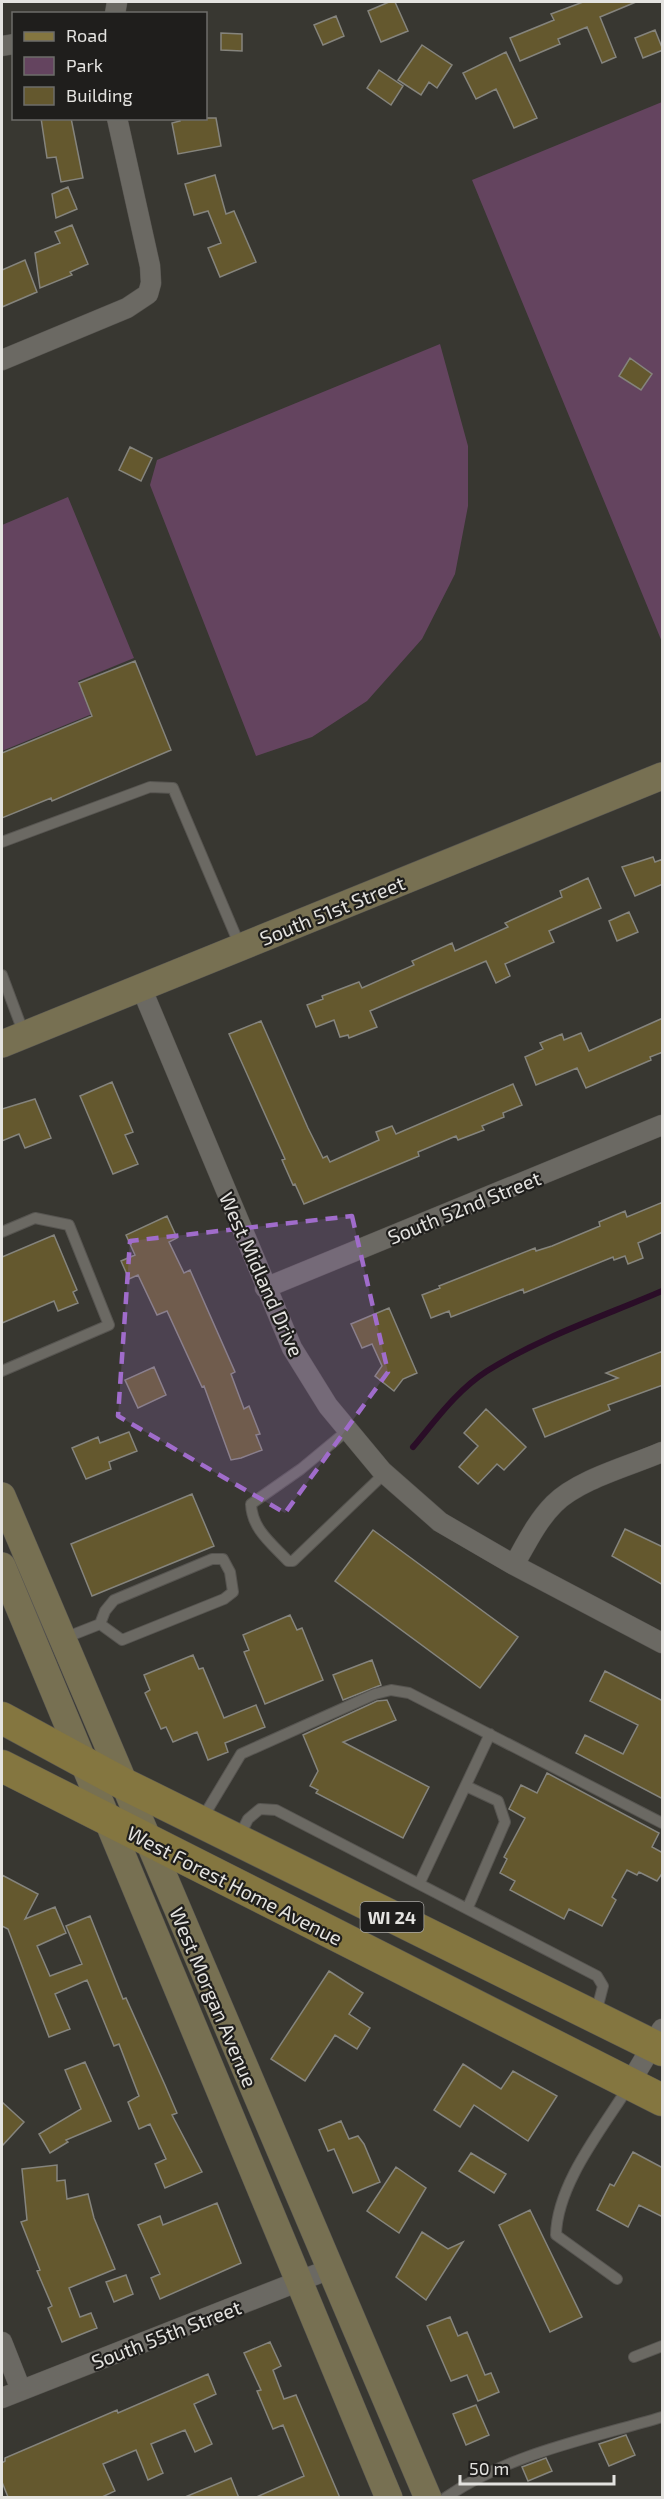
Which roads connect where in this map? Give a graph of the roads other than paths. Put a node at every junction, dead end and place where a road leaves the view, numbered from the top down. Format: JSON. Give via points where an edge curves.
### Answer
{"nodes":[{"id":1,"x":117,"y":120,"type":"edge"},
{"id":2,"x":2,"y":360,"type":"edge"},
{"id":3,"x":663,"y":776,"type":"edge"},
{"id":4,"x":2,"y":842,"type":"edge"},
{"id":5,"x":240,"y":946,"type":"junction"},
{"id":6,"x":2,"y":975,"type":"edge"},
{"id":7,"x":141,"y":987,"type":"junction"},
{"id":8,"x":13,"y":1040,"type":"edge"},
{"id":9,"x":663,"y":1125,"type":"edge"},
{"id":10,"x":2,"y":1232,"type":"edge"},
{"id":11,"x":265,"y":1288,"type":"junction"},
{"id":12,"x":2,"y":1371,"type":"edge"},
{"id":13,"x":348,"y":1430,"type":"junction"},
{"id":14,"x":663,"y":1452,"type":"edge"},
{"id":15,"x":384,"y":1474,"type":"junction"},
{"id":16,"x":2,"y":1496,"type":"edge"},
{"id":17,"x":514,"y":1565,"type":"junction"},
{"id":18,"x":2,"y":1566,"type":"edge"},
{"id":19,"x":100,"y":1624,"type":"junction"},
{"id":20,"x":62,"y":1639,"type":"junction"},
{"id":21,"x":663,"y":1643,"type":"edge"},
{"id":22,"x":2,"y":1718,"type":"edge"},
{"id":23,"x":490,"y":1734,"type":"junction"},
{"id":24,"x":83,"y":1762,"type":"junction"},
{"id":25,"x":2,"y":1766,"type":"edge"},
{"id":26,"x":122,"y":1783,"type":"junction"},
{"id":27,"x":466,"y":1786,"type":"junction"},
{"id":28,"x":109,"y":1821,"type":"junction"},
{"id":29,"x":201,"y":1822,"type":"junction"},
{"id":30,"x":663,"y":1823,"type":"edge"},
{"id":31,"x":237,"y":1840,"type":"junction"},
{"id":32,"x":148,"y":1842,"type":"junction"},
{"id":33,"x":420,"y":1882,"type":"junction"},
{"id":34,"x":468,"y":1907,"type":"junction"},
{"id":35,"x":595,"y":2016,"type":"junction"},
{"id":36,"x":660,"y":2041,"type":"edge"},
{"id":37,"x":630,"y":2083,"type":"junction"},
{"id":38,"x":663,"y":2100,"type":"edge"},
{"id":39,"x":330,"y":2270,"type":"junction"},
{"id":40,"x":617,"y":2279,"type":"dead end"},
{"id":41,"x":299,"y":2282,"type":"junction"},
{"id":42,"x":2,"y":2342,"type":"edge"},
{"id":43,"x":663,"y":2346,"type":"edge"},
{"id":44,"x":634,"y":2357,"type":"dead end"},
{"id":45,"x":21,"y":2390,"type":"junction"},
{"id":46,"x":2,"y":2398,"type":"edge"},
{"id":47,"x":663,"y":2417,"type":"edge"},
{"id":48,"x":389,"y":2498,"type":"edge"},
{"id":49,"x":428,"y":2498,"type":"edge"},
{"id":50,"x":445,"y":2498,"type":"edge"}],
"edges":[{"from":1,"to":2,"type":"street","via":[[150,266],[148,294],[127,308]]},
{"from":3,"to":5,"type":"street","name":"South 51st Street"},
{"from":4,"to":5,"type":"lane","via":[[150,787],[173,788]]},
{"from":5,"to":7,"type":"street","name":"South 51st Street"},
{"from":6,"to":8,"type":"lane"},
{"from":7,"to":8,"type":"street","name":"South 51st Street"},
{"from":7,"to":11,"type":"street","name":"West Midland Drive"},
{"from":9,"to":11,"type":"street","name":"South 52nd Street"},
{"from":10,"to":12,"type":"lane","via":[[35,1218],[69,1226],[109,1324]]},
{"from":11,"to":13,"type":"street","name":"West Midland Drive","via":[[292,1348]]},
{"from":13,"to":15,"type":"street","name":"West Midland Drive"},
{"from":13,"to":15,"type":"lane","via":[[251,1504],[256,1527],[292,1561]]},
{"from":14,"to":17,"type":"street","via":[[580,1486],[555,1503]]},
{"from":15,"to":17,"type":"street","name":"West Midland Drive","via":[[440,1522]]},
{"from":16,"to":20,"type":"street","name":"West Morgan Avenue"},
{"from":17,"to":21,"type":"street","name":"West Midland Drive"},
{"from":18,"to":24,"type":"street","name":"West Morgan Avenue"},
{"from":19,"to":19,"type":"lane","via":[[122,1640],[210,1606],[233,1592],[230,1572],[223,1558],[212,1559],[159,1580],[114,1600]]},
{"from":19,"to":20,"type":"lane"},
{"from":20,"to":26,"type":"street","name":"West Morgan Avenue"},
{"from":22,"to":24,"type":"main road","name":"West Forest Home Avenue","number":"WI 24"},
{"from":23,"to":27,"type":"lane"},
{"from":23,"to":29,"type":"lane","via":[[409,1693],[391,1690],[375,1694],[241,1754]]},
{"from":23,"to":30,"type":"lane"},
{"from":24,"to":26,"type":"main road","name":"West Forest Home Avenue","number":"WI 24"},
{"from":24,"to":28,"type":"street","name":"West Morgan Avenue"},
{"from":25,"to":28,"type":"main road","name":"West Forest Home Avenue","number":"WI 24"},
{"from":26,"to":29,"type":"main road","name":"West Forest Home Avenue","number":"WI 24"},
{"from":26,"to":32,"type":"street","name":"West Morgan Avenue"},
{"from":27,"to":33,"type":"lane"},
{"from":27,"to":34,"type":"lane","via":[[498,1801],[505,1822]]},
{"from":28,"to":32,"type":"main road","name":"West Forest Home Avenue","number":"WI 24"},
{"from":28,"to":41,"type":"street","name":"West Morgan Avenue"},
{"from":29,"to":31,"type":"main road","name":"West Forest Home Avenue","number":"WI 24"},
{"from":31,"to":33,"type":"lane","via":[[248,1819],[260,1809],[276,1810]]},
{"from":31,"to":35,"type":"main road","name":"West Forest Home Avenue","number":"WI 24"},
{"from":32,"to":37,"type":"main road","name":"West Forest Home Avenue","number":"WI 24"},
{"from":32,"to":39,"type":"street","name":"West Morgan Avenue"},
{"from":33,"to":34,"type":"lane"},
{"from":34,"to":35,"type":"lane","via":[[597,1976],[603,1986]]},
{"from":35,"to":36,"type":"main road","name":"West Forest Home Avenue","number":"WI 24"},
{"from":36,"to":37,"type":"street"},
{"from":37,"to":38,"type":"main road","name":"West Forest Home Avenue","number":"WI 24"},
{"from":37,"to":40,"type":"lane","via":[[564,2192],[556,2218],[556,2235]]},
{"from":39,"to":41,"type":"street","name":"South 55th Street"},
{"from":39,"to":49,"type":"street","name":"West Morgan Avenue"},
{"from":41,"to":45,"type":"street","name":"South 55th Street"},
{"from":41,"to":48,"type":"street","name":"West Morgan Avenue"},
{"from":42,"to":45,"type":"street"},
{"from":43,"to":44,"type":"lane"},
{"from":45,"to":46,"type":"street","name":"South 55th Street"},
{"from":47,"to":50,"type":"lane","via":[[524,2458],[469,2482]]}]}
